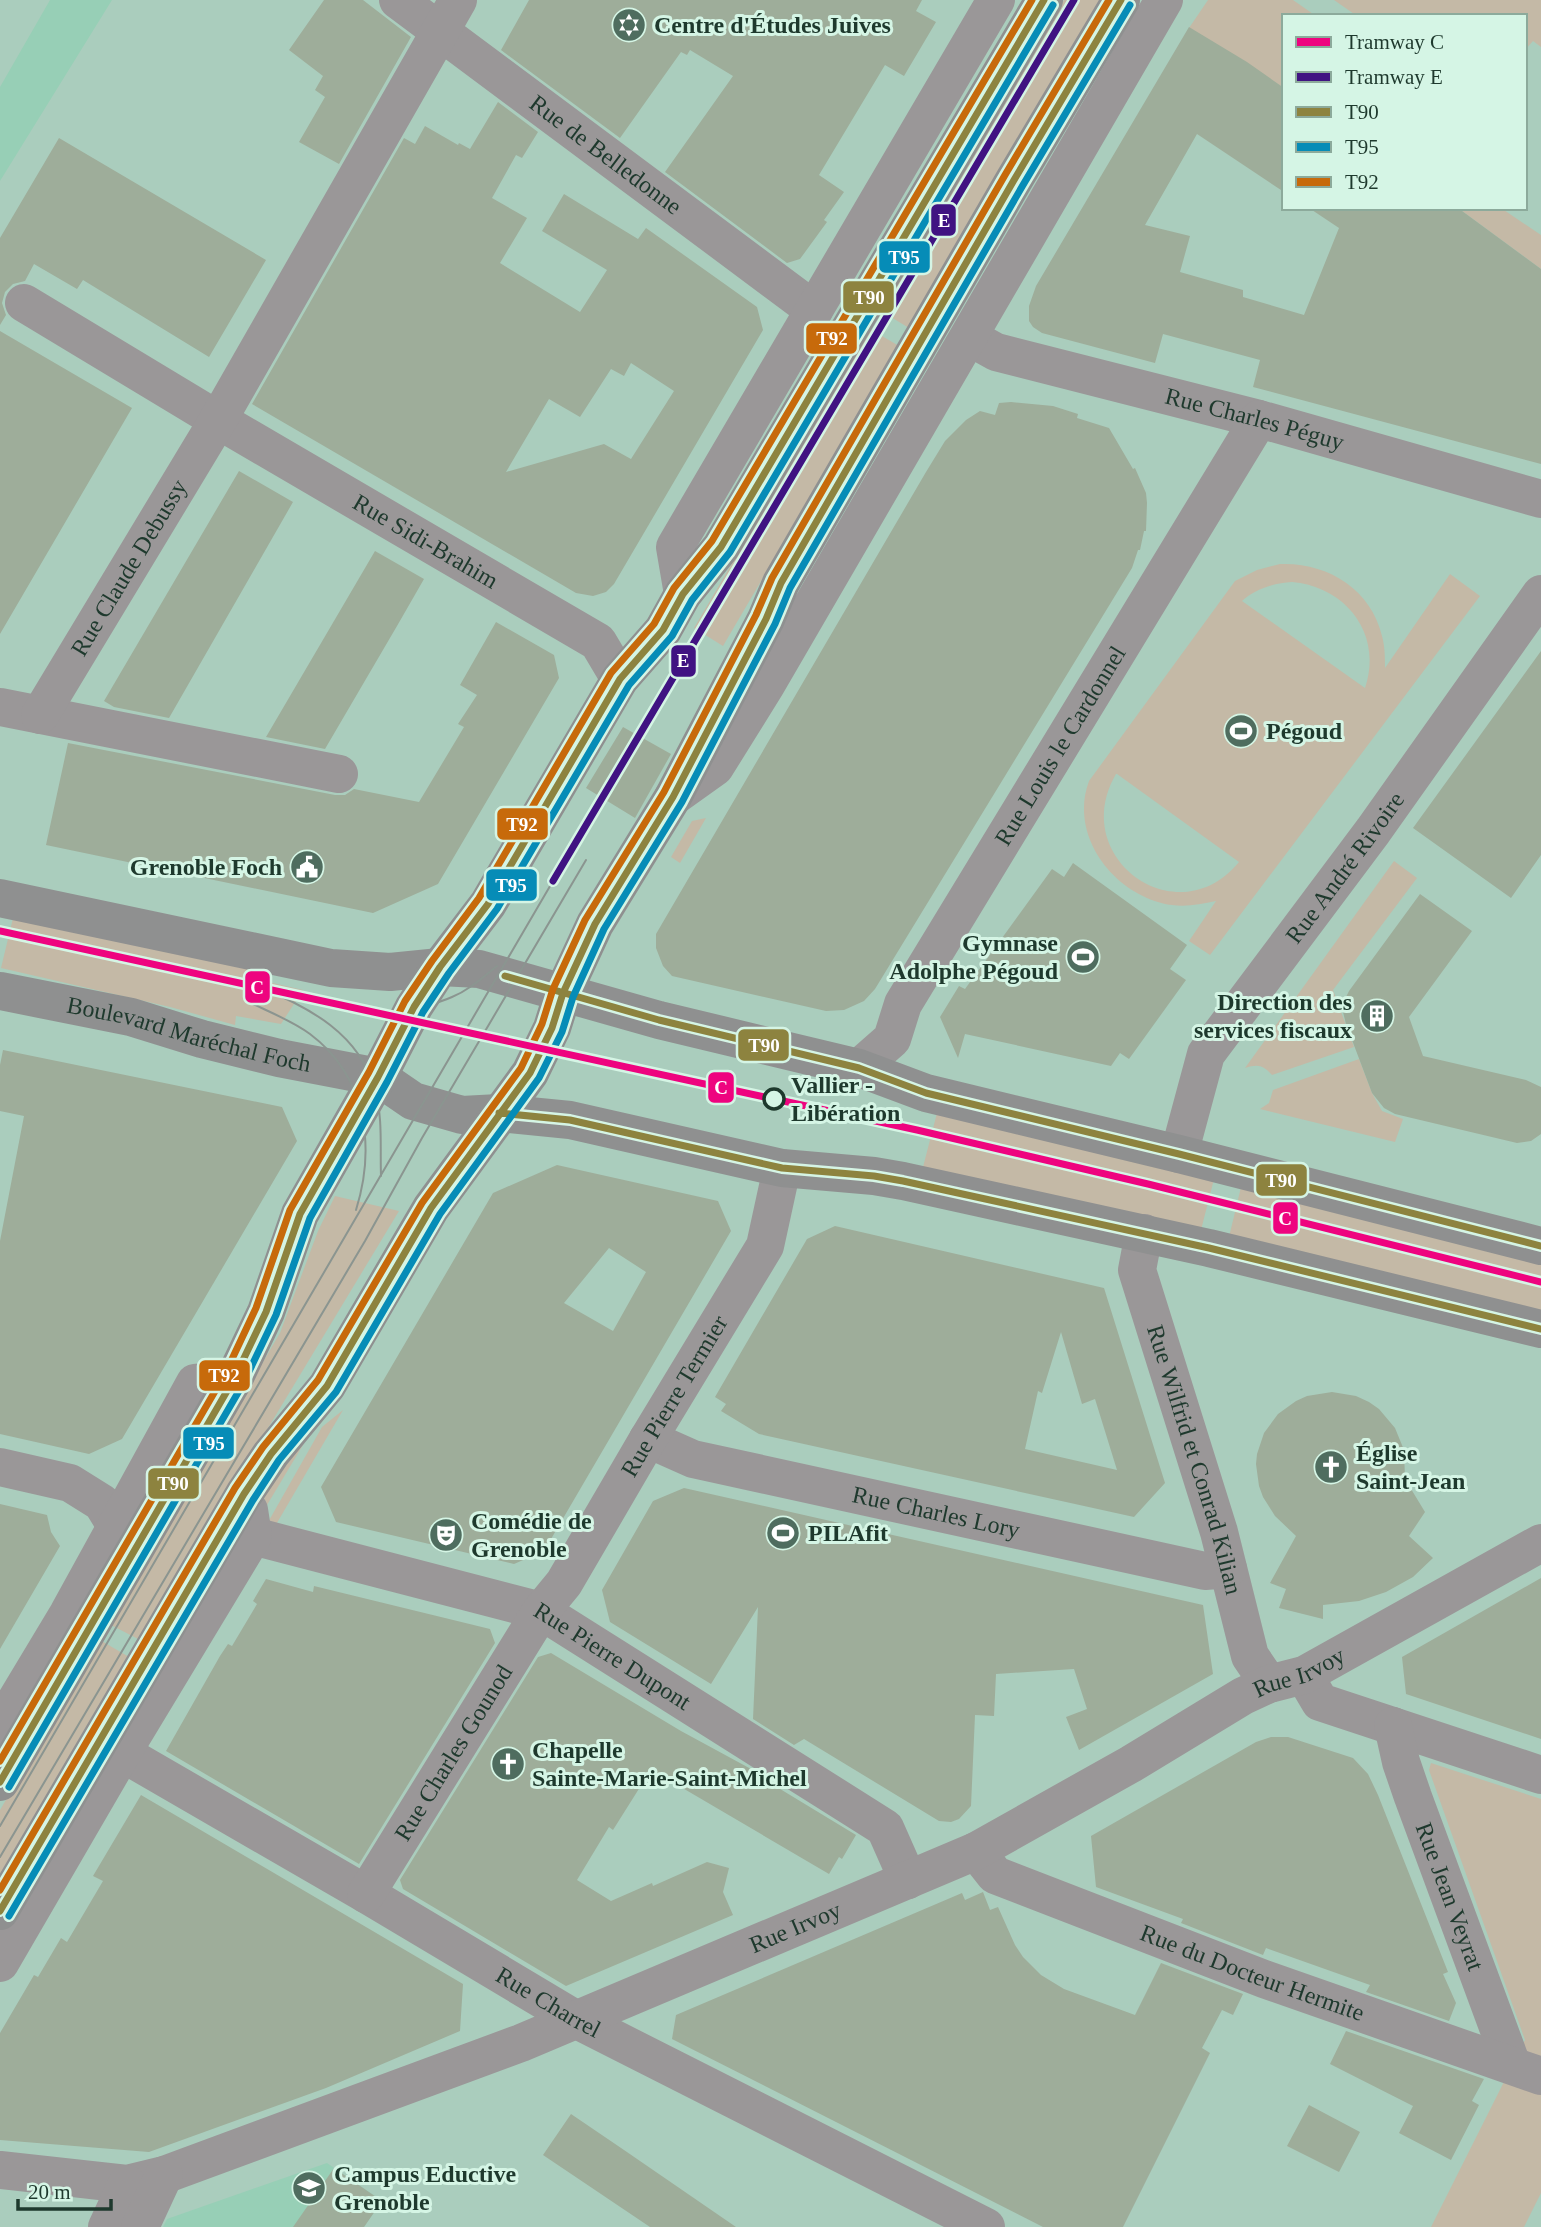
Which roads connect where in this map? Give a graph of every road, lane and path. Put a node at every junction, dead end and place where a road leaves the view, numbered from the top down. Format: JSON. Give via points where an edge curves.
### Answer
{"nodes":[{"id":1,"x":398,"y":0,"type":"edge"},
{"id":2,"x":996,"y":0,"type":"edge"},
{"id":3,"x":1044,"y":0,"type":"edge"},
{"id":4,"x":1121,"y":0,"type":"edge"},
{"id":5,"x":1164,"y":0,"type":"edge"},
{"id":6,"x":449,"y":15,"type":"edge"},
{"id":7,"x":24,"y":303,"type":"dead end"},
{"id":8,"x":814,"y":310,"type":"junction"},
{"id":9,"x":969,"y":337,"type":"junction"},
{"id":10,"x":1259,"y":419,"type":"junction"},
{"id":11,"x":218,"y":420,"type":"junction"},
{"id":12,"x":1541,"y":499,"type":"edge"},
{"id":13,"x":683,"y":594,"type":"junction"},
{"id":14,"x":1541,"y":594,"type":"edge"},
{"id":15,"x":620,"y":679,"type":"junction"},
{"id":16,"x":0,"y":707,"type":"edge"},
{"id":17,"x":40,"y":715,"type":"junction"},
{"id":18,"x":339,"y":774,"type":"dead end"},
{"id":19,"x":673,"y":797,"type":"junction"},
{"id":20,"x":0,"y":898,"type":"edge"},
{"id":21,"x":440,"y":967,"type":"junction"},
{"id":22,"x":0,"y":991,"type":"edge"},
{"id":23,"x":563,"y":993,"type":"junction"},
{"id":24,"x":859,"y":1068,"type":"junction"},
{"id":25,"x":379,"y":1077,"type":"junction"},
{"id":26,"x":499,"y":1113,"type":"junction"},
{"id":27,"x":1179,"y":1154,"type":"junction"},
{"id":28,"x":782,"y":1168,"type":"junction"},
{"id":29,"x":1144,"y":1233,"type":"junction"},
{"id":30,"x":1541,"y":1246,"type":"edge"},
{"id":31,"x":1541,"y":1329,"type":"edge"},
{"id":32,"x":234,"y":1379,"type":"junction"},
{"id":33,"x":648,"y":1439,"type":"junction"},
{"id":34,"x":0,"y":1467,"type":"edge"},
{"id":35,"x":244,"y":1494,"type":"junction"},
{"id":36,"x":116,"y":1526,"type":"junction"},
{"id":37,"x":253,"y":1536,"type":"junction"},
{"id":38,"x":1541,"y":1543,"type":"edge"},
{"id":39,"x":1228,"y":1569,"type":"junction"},
{"id":40,"x":541,"y":1611,"type":"junction"},
{"id":41,"x":1287,"y":1680,"type":"junction"},
{"id":42,"x":1393,"y":1726,"type":"junction"},
{"id":43,"x":0,"y":1727,"type":"edge"},
{"id":44,"x":122,"y":1753,"type":"junction"},
{"id":45,"x":1541,"y":1775,"type":"edge"},
{"id":46,"x":0,"y":1782,"type":"edge"},
{"id":47,"x":976,"y":1851,"type":"junction"},
{"id":48,"x":908,"y":1880,"type":"junction"},
{"id":49,"x":366,"y":1894,"type":"junction"},
{"id":50,"x":0,"y":1911,"type":"edge"},
{"id":51,"x":0,"y":1963,"type":"edge"},
{"id":52,"x":576,"y":2020,"type":"junction"},
{"id":53,"x":1527,"y":2070,"type":"edge"},
{"id":54,"x":0,"y":2170,"type":"edge"},
{"id":55,"x":164,"y":2175,"type":"junction"},
{"id":56,"x":127,"y":2183,"type":"junction"},
{"id":57,"x":107,"y":2227,"type":"edge"},
{"id":58,"x":140,"y":2227,"type":"edge"},
{"id":59,"x":986,"y":2227,"type":"edge"}],
"edges":[{"from":1,"to":6,"type":"street","name":"Rue de Belledonne"},
{"from":2,"to":8,"type":"street"},
{"from":3,"to":13,"type":"main road","via":[[721,547]]},
{"from":4,"to":19,"type":"main road","via":[[781,583]]},
{"from":5,"to":9,"type":"street"},
{"from":6,"to":8,"type":"street","name":"Rue de Belledonne"},
{"from":6,"to":11,"type":"street"},
{"from":7,"to":11,"type":"street","name":"Rue Sidi-Brahim"},
{"from":8,"to":13,"type":"street","via":[[676,547]]},
{"from":9,"to":10,"type":"street","name":"Rue Charles Péguy","via":[[996,352]]},
{"from":9,"to":19,"type":"street","via":[[715,767]]},
{"from":10,"to":12,"type":"street","name":"Rue Charles Péguy"},
{"from":10,"to":24,"type":"street","name":"Rue Louis le Cardonnel","via":[[903,1004],[892,1039]]},
{"from":11,"to":15,"type":"street","name":"Rue Sidi-Brahim","via":[[598,642]]},
{"from":11,"to":17,"type":"street","name":"Rue Claude Debussy"},
{"from":13,"to":15,"type":"main road","via":[[663,629]]},
{"from":14,"to":27,"type":"street","name":"Rue André Rivoire","via":[[1373,831],[1206,1054]]},
{"from":15,"to":21,"type":"main road","via":[[488,904]]},
{"from":16,"to":17,"type":"street"},
{"from":17,"to":18,"type":"street"},
{"from":19,"to":23,"type":"main road","via":[[595,924]]},
{"from":20,"to":21,"type":"main road","via":[[331,968],[390,972]]},
{"from":21,"to":23,"type":"main road","via":[[479,969]]},
{"from":21,"to":25,"type":"main road"},
{"from":22,"to":25,"type":"main road","name":"Boulevard Maréchal Foch","via":[[131,1017],[266,1055]]},
{"from":23,"to":24,"type":"main road"},
{"from":23,"to":26,"type":"main road","via":[[530,1073]]},
{"from":24,"to":27,"type":"main road","via":[[926,1093]]},
{"from":25,"to":26,"type":"main road","via":[[413,1101],[462,1115]]},
{"from":25,"to":32,"type":"main road","via":[[300,1214],[266,1312]]},
{"from":26,"to":28,"type":"main road","via":[[570,1120]]},
{"from":26,"to":35,"type":"main road","via":[[431,1208],[327,1386]]},
{"from":27,"to":30,"type":"main road"},
{"from":28,"to":29,"type":"main road","via":[[884,1177]]},
{"from":28,"to":33,"type":"street","name":"Rue Pierre Termier","via":[[765,1246]]},
{"from":29,"to":31,"type":"main road"},
{"from":29,"to":39,"type":"street","name":"Rue Wilfrid et Conrad Kilian","via":[[1137,1270]]},
{"from":32,"to":36,"type":"street","via":[[195,1383]]},
{"from":32,"to":46,"type":"main road"},
{"from":33,"to":39,"type":"street","name":"Rue Charles Lory","via":[[693,1459],[1205,1571]]},
{"from":33,"to":40,"type":"street","name":"Rue Pierre Termier","via":[[564,1583]]},
{"from":34,"to":36,"type":"street","via":[[69,1483],[102,1503]]},
{"from":35,"to":37,"type":"street"},
{"from":35,"to":50,"type":"main road"},
{"from":36,"to":43,"type":"street"},
{"from":37,"to":40,"type":"street","name":"Rue Pierre Dupont"},
{"from":37,"to":44,"type":"street"},
{"from":38,"to":41,"type":"street","name":"Rue Irvoy"},
{"from":39,"to":41,"type":"street","name":"Rue Wilfrid et Conrad Kilian","via":[[1250,1656]]},
{"from":40,"to":48,"type":"street","name":"Rue Pierre Dupont","via":[[885,1828]]},
{"from":40,"to":49,"type":"street","name":"Rue Charles Gounod"},
{"from":41,"to":42,"type":"street","via":[[1320,1702]]},
{"from":41,"to":47,"type":"street","name":"Rue Irvoy","via":[[1243,1696]]},
{"from":42,"to":45,"type":"street"},
{"from":42,"to":53,"type":"street","name":"Rue Jean Veyrat","via":[[1413,1797]]},
{"from":44,"to":49,"type":"street","name":"Rue Charrel"},
{"from":44,"to":51,"type":"street"},
{"from":47,"to":48,"type":"street","name":"Rue Irvoy"},
{"from":47,"to":53,"type":"street","name":"Rue du Docteur Hermite","via":[[995,1875],[1264,1979]]},
{"from":48,"to":52,"type":"street","name":"Rue Irvoy"},
{"from":49,"to":52,"type":"street","name":"Rue Charrel"},
{"from":52,"to":55,"type":"street","name":"Rue Irvoy"},
{"from":52,"to":59,"type":"street","name":"Rue Charrel"},
{"from":54,"to":56,"type":"street","name":"Rue Irvoy"},
{"from":55,"to":56,"type":"street","name":"Rue Irvoy"},
{"from":55,"to":58,"type":"street"},
{"from":56,"to":57,"type":"street"}]}
